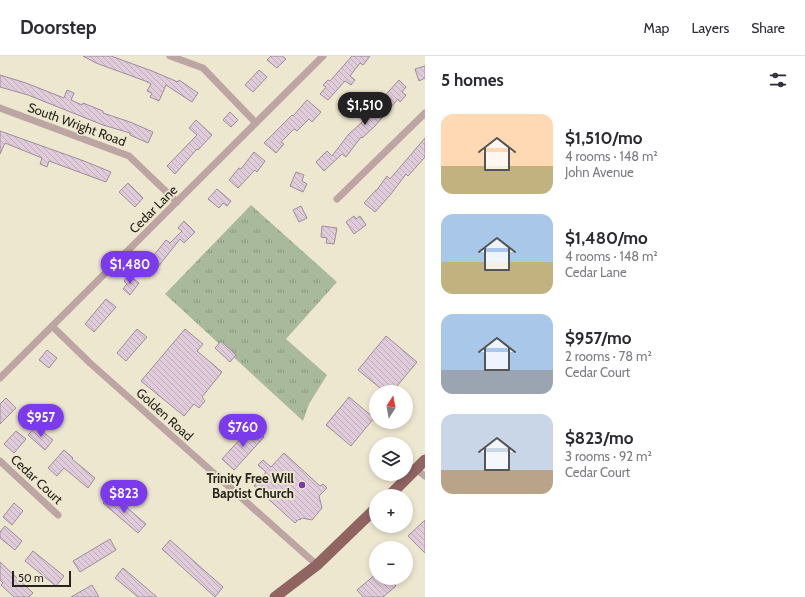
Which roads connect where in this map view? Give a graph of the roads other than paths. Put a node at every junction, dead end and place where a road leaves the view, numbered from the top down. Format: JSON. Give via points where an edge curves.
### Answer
{"nodes":[{"id":1,"x":170,"y":56,"type":"edge"},
{"id":2,"x":323,"y":56,"type":"edge"},
{"id":3,"x":0,"y":108,"type":"edge"},
{"id":4,"x":425,"y":113,"type":"edge"},
{"id":5,"x":256,"y":123,"type":"junction"},
{"id":6,"x":337,"y":199,"type":"dead end"},
{"id":7,"x":177,"y":202,"type":"junction"},
{"id":8,"x":52,"y":326,"type":"junction"},
{"id":9,"x":0,"y":378,"type":"edge"},
{"id":10,"x":425,"y":460,"type":"edge"},
{"id":11,"x":0,"y":461,"type":"edge"},
{"id":12,"x":421,"y":473,"type":"edge"},
{"id":13,"x":399,"y":489,"type":"edge"},
{"id":14,"x":58,"y":515,"type":"dead end"},
{"id":15,"x":369,"y":515,"type":"edge"},
{"id":16,"x":317,"y":565,"type":"junction"},
{"id":17,"x":275,"y":597,"type":"edge"}],
"edges":[{"from":1,"to":5,"type":"street","via":[[203,68]]},
{"from":2,"to":5,"type":"street","name":"Cedar Lane"},
{"from":3,"to":7,"type":"street","name":"South Wright Road","via":[[129,156]]},
{"from":4,"to":6,"type":"street"},
{"from":5,"to":7,"type":"street","name":"Cedar Lane"},
{"from":7,"to":8,"type":"street","name":"Cedar Lane"},
{"from":8,"to":9,"type":"street","name":"Cedar Lane"},
{"from":8,"to":16,"type":"street","name":"Golden Road","via":[[90,363]]},
{"from":10,"to":12,"type":"highway"},
{"from":11,"to":14,"type":"street","name":"Cedar Court"},
{"from":12,"to":13,"type":"highway"},
{"from":15,"to":16,"type":"highway"},
{"from":16,"to":17,"type":"highway"}]}
